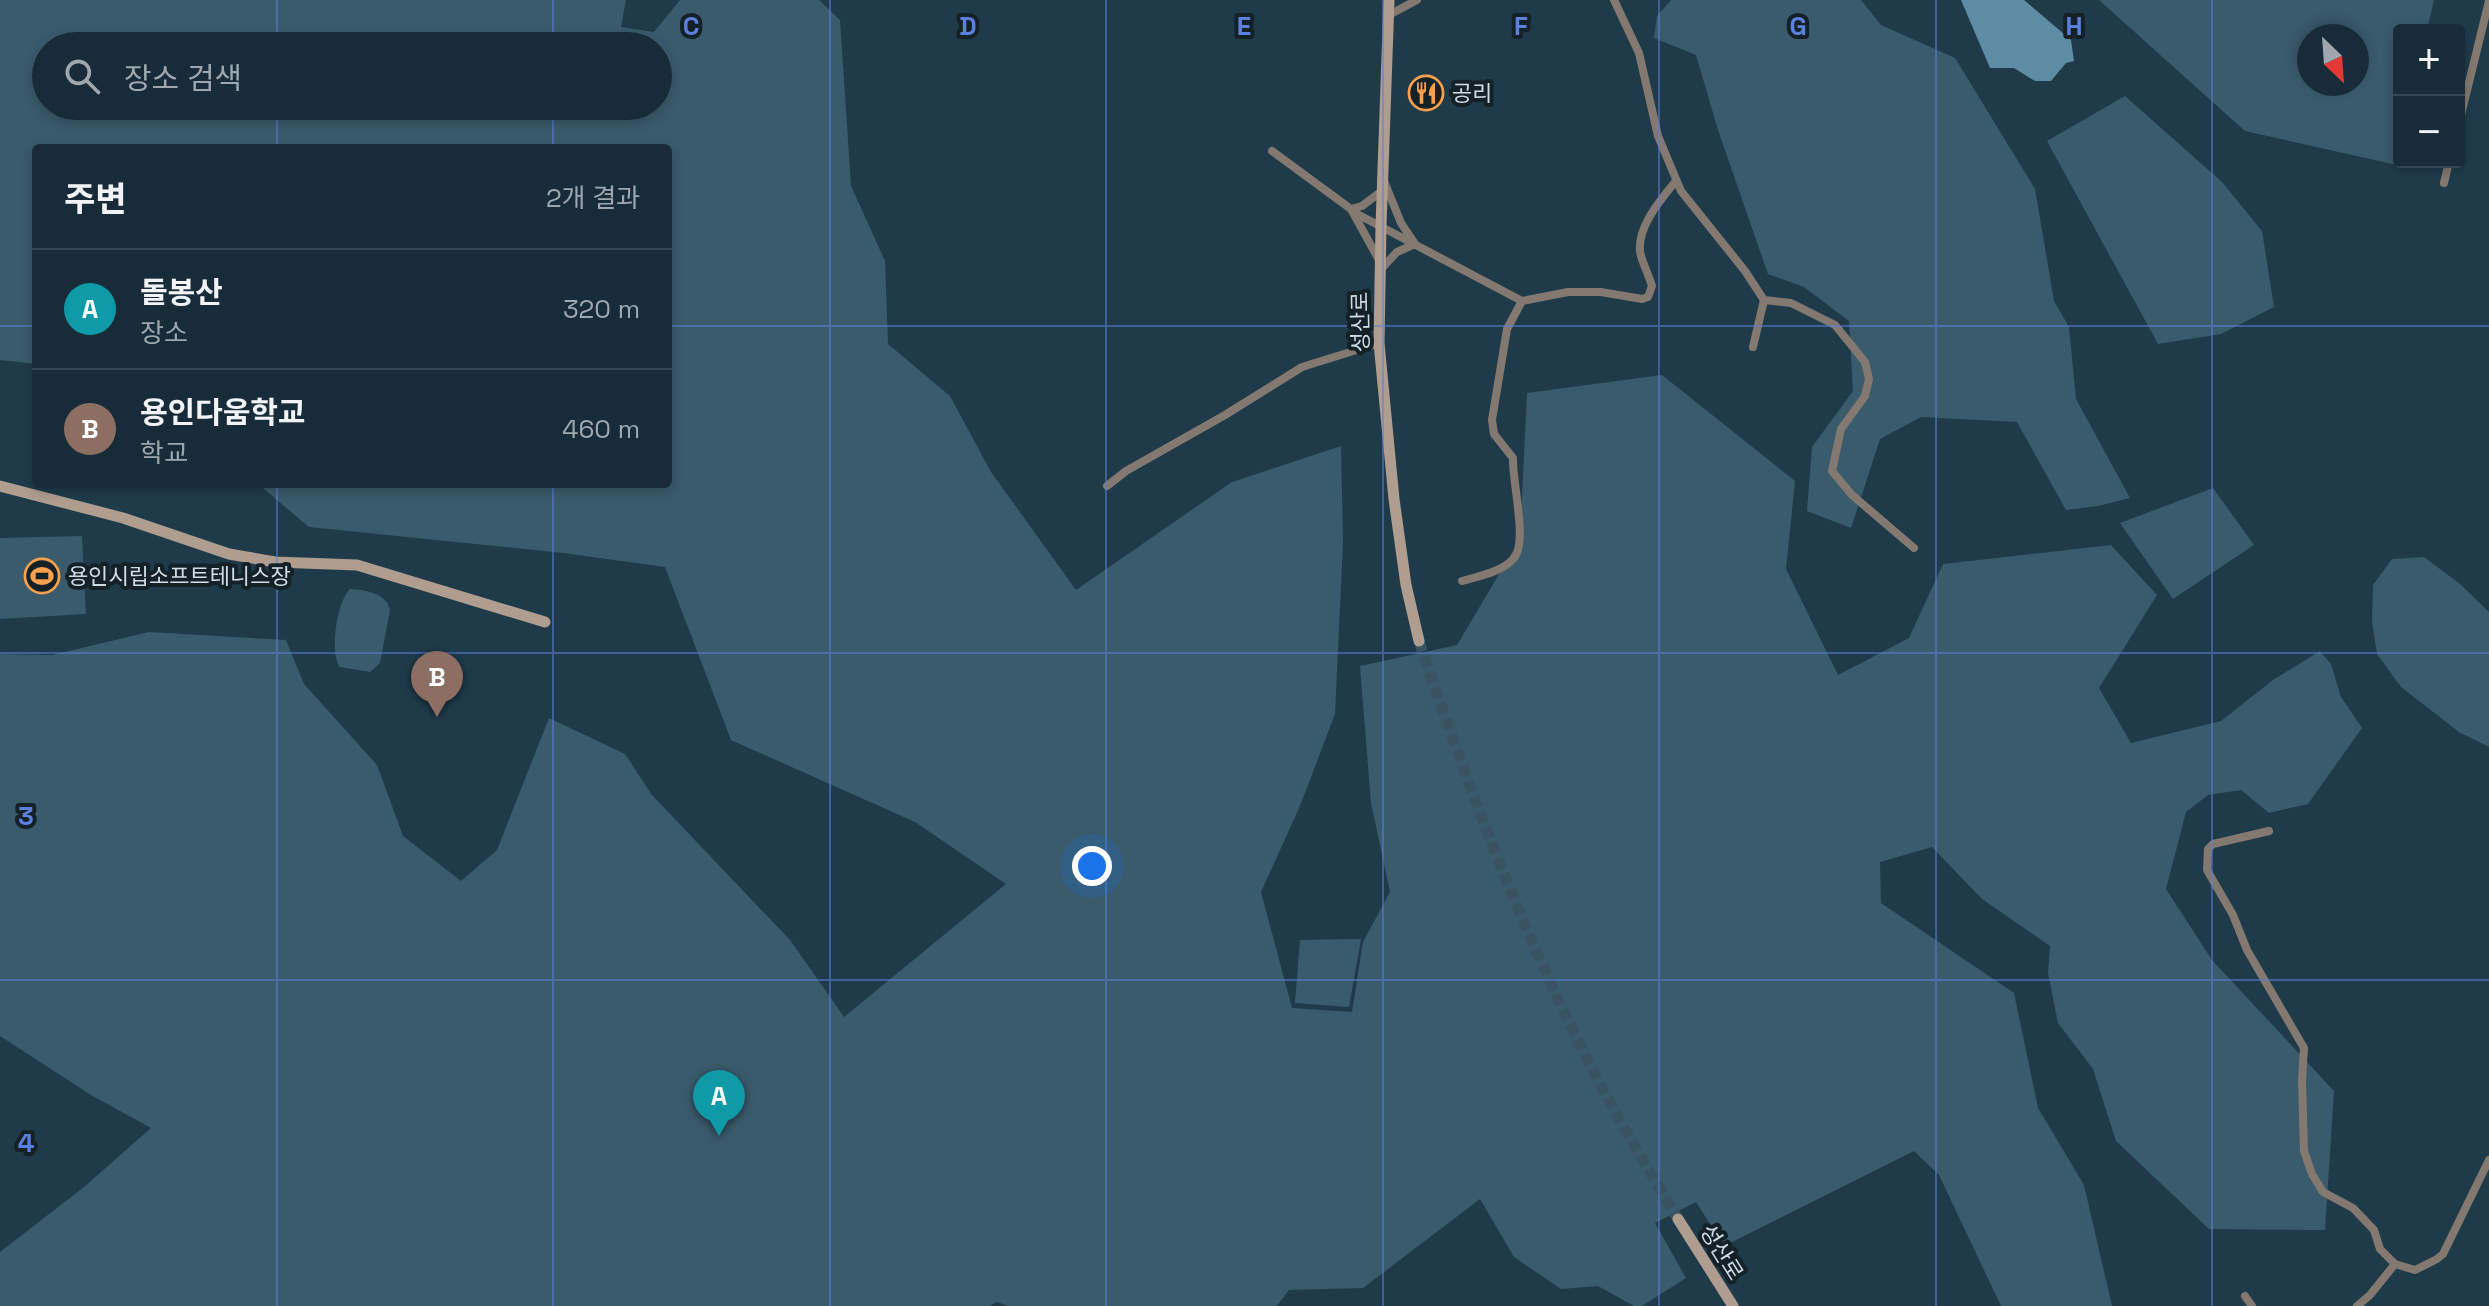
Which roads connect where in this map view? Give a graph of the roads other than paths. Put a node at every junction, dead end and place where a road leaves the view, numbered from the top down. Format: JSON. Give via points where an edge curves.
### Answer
{"nodes":[{"id":1,"x":1389,"y":0,"type":"edge"},
{"id":2,"x":1417,"y":0,"type":"edge"},
{"id":3,"x":1614,"y":0,"type":"edge"},
{"id":4,"x":2489,"y":1,"type":"edge"},
{"id":5,"x":1389,"y":15,"type":"junction"},
{"id":6,"x":2465,"y":99,"type":"edge"},
{"id":7,"x":1272,"y":151,"type":"dead end"},
{"id":8,"x":2448,"y":168,"type":"edge"},
{"id":9,"x":1383,"y":178,"type":"junction"},
{"id":10,"x":1676,"y":181,"type":"junction"},
{"id":11,"x":2444,"y":183,"type":"dead end"},
{"id":12,"x":1382,"y":191,"type":"junction"},
{"id":13,"x":1351,"y":209,"type":"junction"},
{"id":14,"x":1381,"y":226,"type":"junction"},
{"id":15,"x":1415,"y":244,"type":"junction"},
{"id":16,"x":1380,"y":266,"type":"junction"},
{"id":17,"x":1764,"y":300,"type":"junction"},
{"id":18,"x":1522,"y":301,"type":"junction"},
{"id":19,"x":1379,"y":343,"type":"junction"},
{"id":20,"x":1753,"y":347,"type":"dead end"},
{"id":21,"x":0,"y":486,"type":"edge"},
{"id":22,"x":1107,"y":486,"type":"dead end"},
{"id":23,"x":1914,"y":548,"type":"dead end"},
{"id":24,"x":1462,"y":581,"type":"dead end"},
{"id":25,"x":545,"y":622,"type":"dead end"},
{"id":26,"x":1419,"y":641,"type":"tunnel mouth"},
{"id":27,"x":2269,"y":831,"type":"dead end"},
{"id":28,"x":2489,"y":1160,"type":"edge"},
{"id":29,"x":1678,"y":1219,"type":"tunnel mouth"},
{"id":30,"x":2395,"y":1264,"type":"junction"},
{"id":31,"x":2245,"y":1296,"type":"dead end"},
{"id":32,"x":1733,"y":1306,"type":"edge"},
{"id":33,"x":2252,"y":1306,"type":"edge"},
{"id":34,"x":2357,"y":1306,"type":"edge"}],
"edges":[{"from":1,"to":5,"type":"main road","name":"성산로"},
{"from":2,"to":5,"type":"street"},
{"from":3,"to":10,"type":"street","via":[[1639,53],[1658,136]]},
{"from":4,"to":6,"type":"street"},
{"from":5,"to":9,"type":"main road","name":"성산로"},
{"from":7,"to":13,"type":"street"},
{"from":8,"to":11,"type":"street"},
{"from":9,"to":12,"type":"main road","name":"성산로"},
{"from":9,"to":15,"type":"street"},
{"from":10,"to":17,"type":"street"},
{"from":10,"to":18,"type":"street","via":[[1641,243],[1652,286],[1648,297],[1568,292]]},
{"from":12,"to":13,"type":"street"},
{"from":12,"to":14,"type":"main road","name":"성산로"},
{"from":13,"to":14,"type":"street"},
{"from":13,"to":16,"type":"street"},
{"from":14,"to":15,"type":"street"},
{"from":14,"to":16,"type":"main road","name":"성산로"},
{"from":15,"to":16,"type":"street"},
{"from":15,"to":18,"type":"street"},
{"from":16,"to":19,"type":"main road","name":"성산로"},
{"from":17,"to":20,"type":"street"},
{"from":17,"to":23,"type":"street","via":[[1791,303],[1835,325],[1865,362],[1865,396],[1841,429],[1832,471]]},
{"from":18,"to":24,"type":"street","via":[[1507,329],[1492,420],[1494,434],[1513,458],[1518,551],[1499,569]]},
{"from":19,"to":22,"type":"street","via":[[1302,367]]},
{"from":19,"to":26,"type":"main road","name":"성산로","via":[[1394,499]]},
{"from":21,"to":25,"type":"main road","via":[[123,518],[229,554],[275,562],[357,565]]},
{"from":27,"to":30,"type":"street","via":[[2213,844],[2207,870],[2304,1048],[2304,1151],[2312,1174],[2323,1192],[2353,1208],[2374,1230],[2380,1249]]},
{"from":28,"to":30,"type":"street","via":[[2443,1254],[2415,1270]]},
{"from":29,"to":32,"type":"main road","name":"성산로"},
{"from":30,"to":34,"type":"street"},
{"from":31,"to":33,"type":"street"}]}
